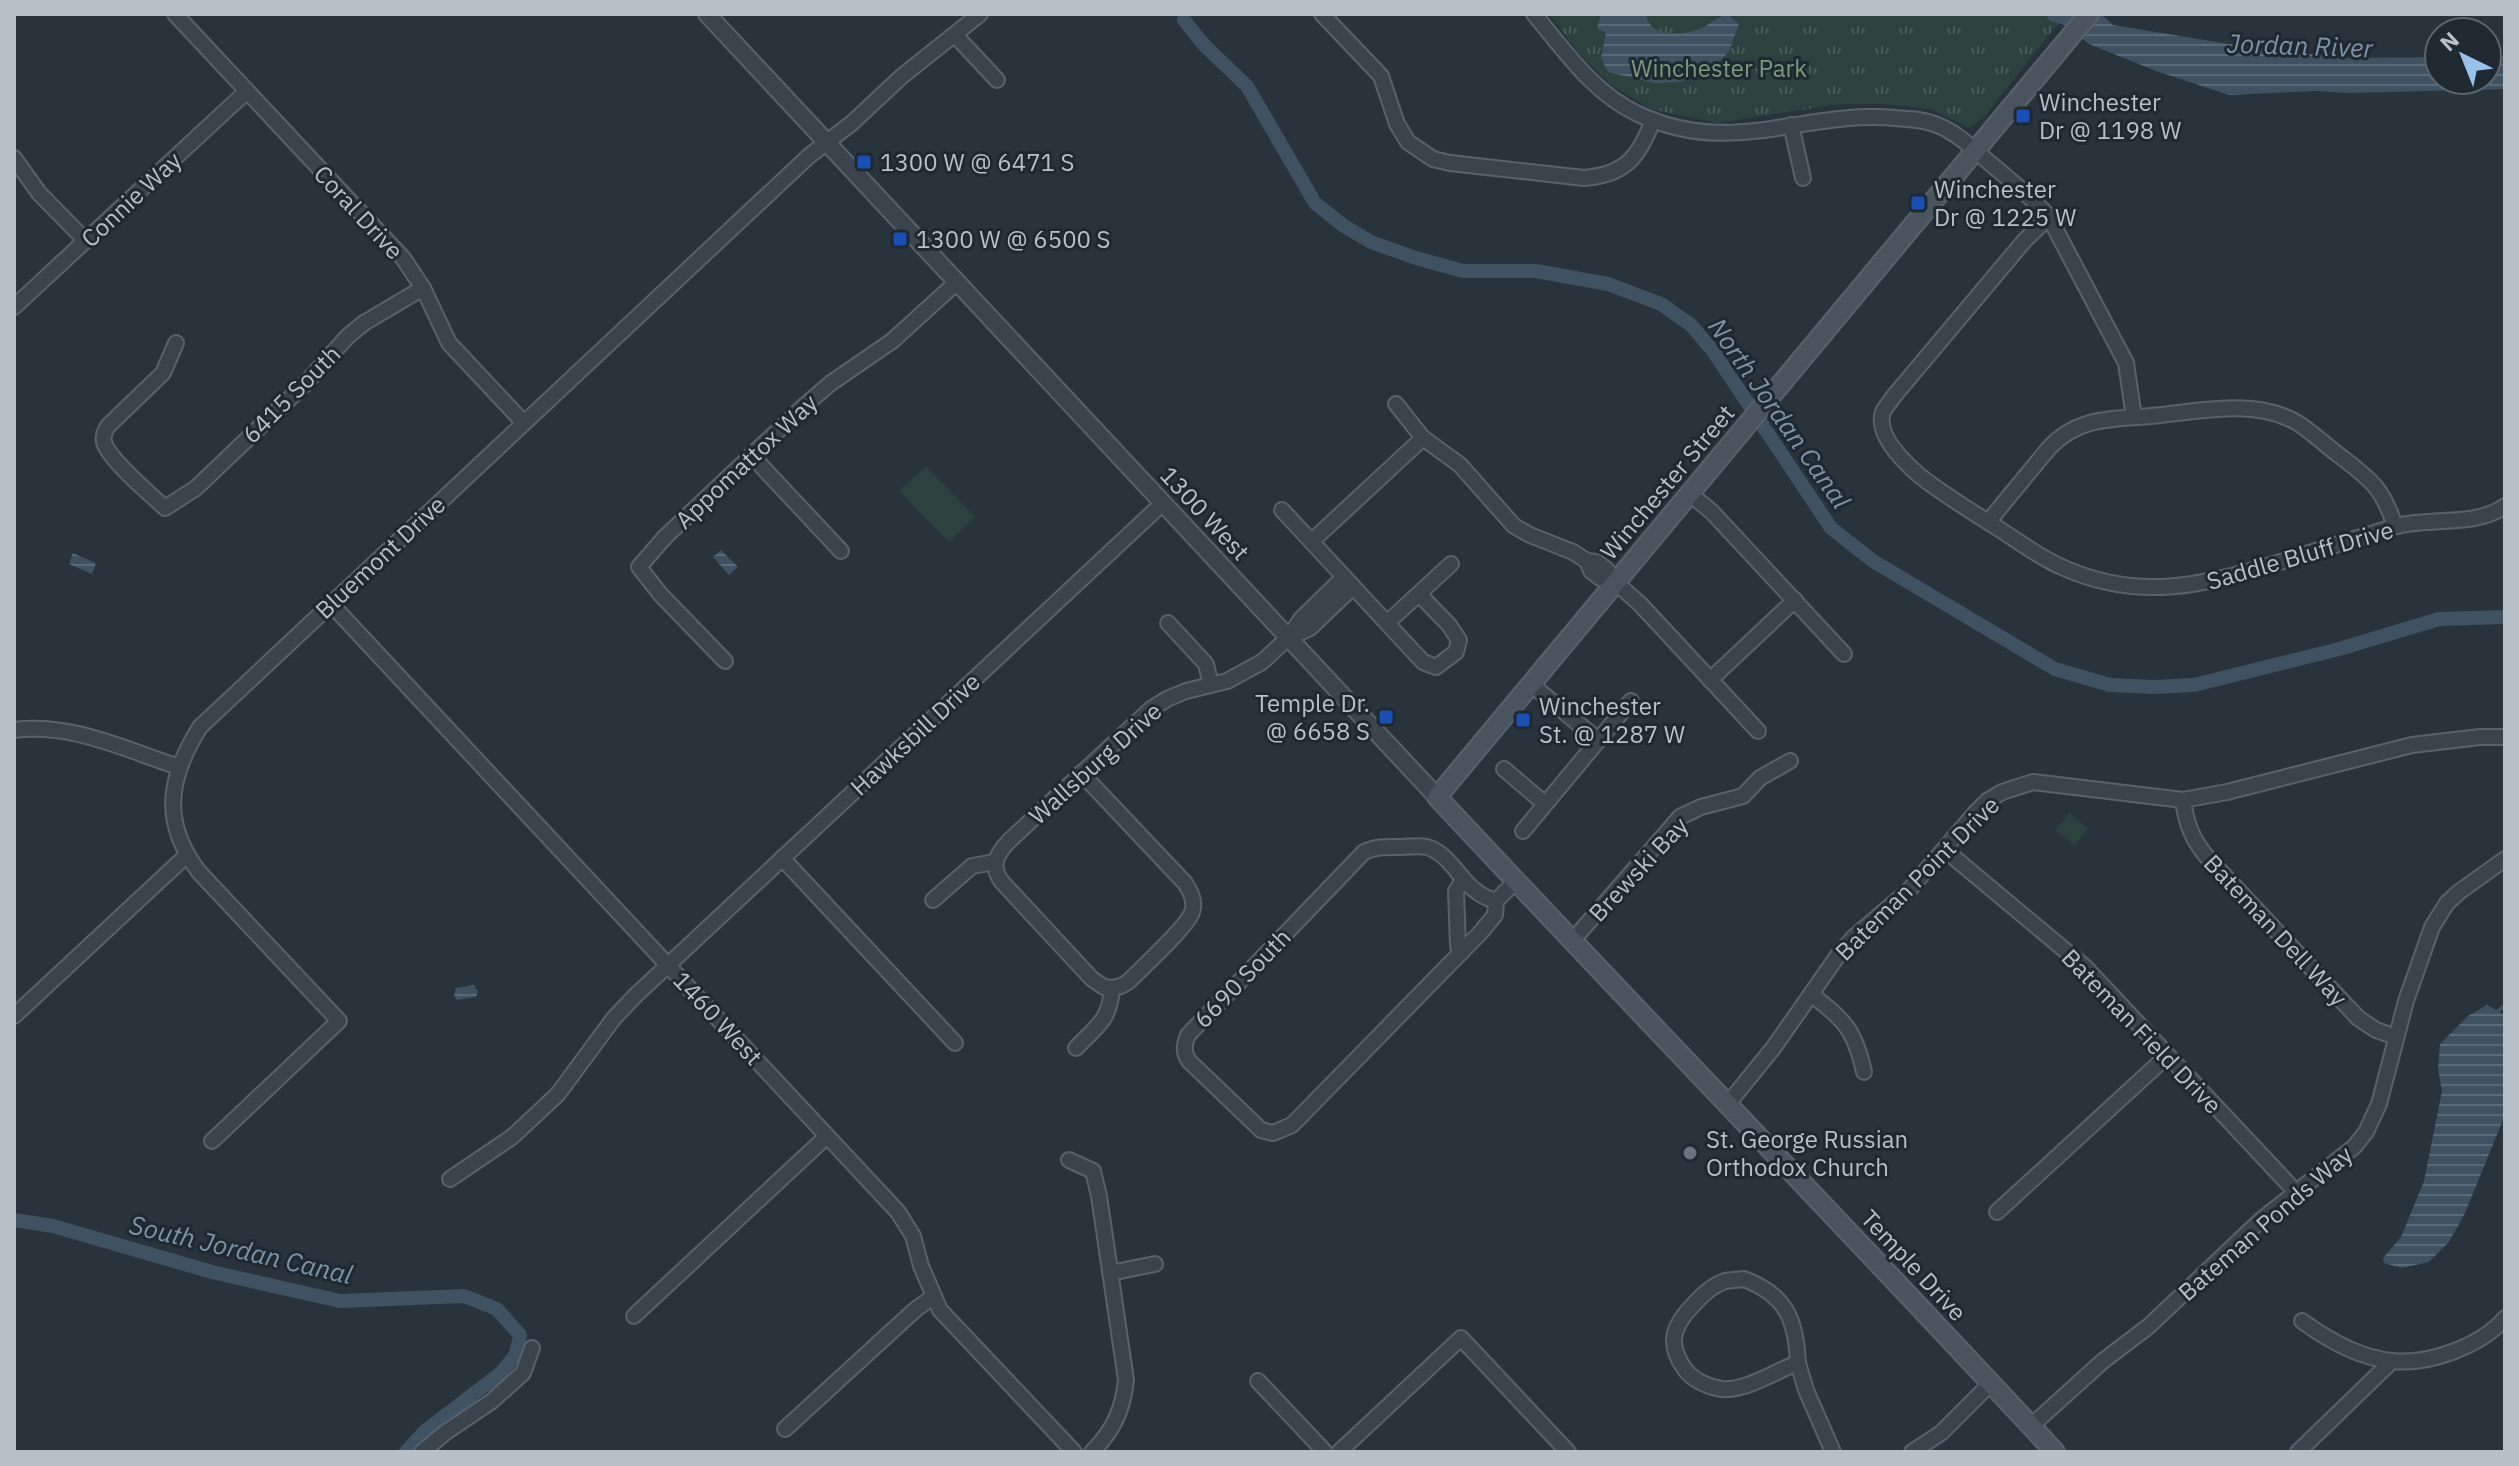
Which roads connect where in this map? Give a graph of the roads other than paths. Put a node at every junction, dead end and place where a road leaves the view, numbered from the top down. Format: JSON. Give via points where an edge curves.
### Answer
{"nodes":[{"id":1,"x":175,"y":14,"type":"edge"},
{"id":2,"x":707,"y":14,"type":"edge"},
{"id":3,"x":980,"y":14,"type":"edge"},
{"id":4,"x":1322,"y":14,"type":"edge"},
{"id":5,"x":1534,"y":14,"type":"edge"},
{"id":6,"x":2089,"y":14,"type":"edge"},
{"id":7,"x":955,"y":35,"type":"junction"},
{"id":8,"x":997,"y":80,"type":"dead end"},
{"id":9,"x":247,"y":91,"type":"junction"},
{"id":10,"x":1653,"y":120,"type":"junction"},
{"id":11,"x":1791,"y":125,"type":"junction"},
{"id":12,"x":827,"y":143,"type":"junction"},
{"id":13,"x":1975,"y":151,"type":"junction"},
{"id":14,"x":14,"y":158,"type":"edge"},
{"id":15,"x":1803,"y":178,"type":"dead end"},
{"id":16,"x":2049,"y":217,"type":"junction"},
{"id":17,"x":86,"y":241,"type":"junction"},
{"id":18,"x":957,"y":282,"type":"junction"},
{"id":19,"x":423,"y":288,"type":"junction"},
{"id":20,"x":14,"y":307,"type":"edge"},
{"id":21,"x":176,"y":343,"type":"dead end"},
{"id":22,"x":1396,"y":404,"type":"dead end"},
{"id":23,"x":2134,"y":417,"type":"junction"},
{"id":24,"x":524,"y":423,"type":"junction"},
{"id":25,"x":1423,"y":438,"type":"junction"},
{"id":26,"x":751,"y":455,"type":"junction"},
{"id":27,"x":1689,"y":493,"type":"junction"},
{"id":28,"x":1163,"y":503,"type":"junction"},
{"id":29,"x":2501,"y":509,"type":"edge"},
{"id":30,"x":1282,"y":510,"type":"dead end"},
{"id":31,"x":1988,"y":522,"type":"junction"},
{"id":32,"x":2395,"y":526,"type":"junction"},
{"id":33,"x":1312,"y":541,"type":"junction"},
{"id":34,"x":841,"y":551,"type":"dead end"},
{"id":35,"x":1451,"y":564,"type":"dead end"},
{"id":36,"x":1349,"y":582,"type":"junction"},
{"id":37,"x":1615,"y":582,"type":"junction"},
{"id":38,"x":1419,"y":594,"type":"junction"},
{"id":39,"x":1795,"y":600,"type":"junction"},
{"id":40,"x":331,"y":604,"type":"junction"},
{"id":41,"x":1168,"y":623,"type":"dead end"},
{"id":42,"x":1387,"y":623,"type":"junction"},
{"id":43,"x":1289,"y":637,"type":"junction"},
{"id":44,"x":1844,"y":654,"type":"dead end"},
{"id":45,"x":725,"y":661,"type":"dead end"},
{"id":46,"x":1710,"y":680,"type":"junction"},
{"id":47,"x":1211,"y":685,"type":"junction"},
{"id":48,"x":1532,"y":685,"type":"junction"},
{"id":49,"x":1631,"y":701,"type":"dead end"},
{"id":50,"x":14,"y":730,"type":"edge"},
{"id":51,"x":1758,"y":731,"type":"dead end"},
{"id":52,"x":2505,"y":737,"type":"edge"},
{"id":53,"x":1598,"y":740,"type":"junction"},
{"id":54,"x":1790,"y":761,"type":"dead end"},
{"id":55,"x":179,"y":767,"type":"junction"},
{"id":56,"x":1504,"y":769,"type":"dead end"},
{"id":57,"x":1081,"y":773,"type":"junction"},
{"id":58,"x":1437,"y":797,"type":"junction"},
{"id":59,"x":2183,"y":800,"type":"junction"},
{"id":60,"x":1545,"y":804,"type":"junction"},
{"id":61,"x":1523,"y":831,"type":"dead end"},
{"id":62,"x":1945,"y":850,"type":"junction"},
{"id":63,"x":187,"y":855,"type":"junction"},
{"id":64,"x":782,"y":858,"type":"junction"},
{"id":65,"x":2505,"y":859,"type":"edge"},
{"id":66,"x":995,"y":862,"type":"junction"},
{"id":67,"x":1463,"y":880,"type":"junction"},
{"id":68,"x":1516,"y":881,"type":"junction"},
{"id":69,"x":933,"y":900,"type":"dead end"},
{"id":70,"x":1496,"y":901,"type":"junction"},
{"id":71,"x":1573,"y":940,"type":"junction"},
{"id":72,"x":1461,"y":953,"type":"junction"},
{"id":73,"x":669,"y":966,"type":"junction"},
{"id":74,"x":1112,"y":988,"type":"junction"},
{"id":75,"x":1812,"y":995,"type":"junction"},
{"id":76,"x":14,"y":1016,"type":"edge"},
{"id":77,"x":2396,"y":1037,"type":"junction"},
{"id":78,"x":955,"y":1043,"type":"dead end"},
{"id":79,"x":1669,"y":1044,"type":"joint"},
{"id":80,"x":1076,"y":1048,"type":"dead end"},
{"id":81,"x":2167,"y":1056,"type":"junction"},
{"id":82,"x":1864,"y":1072,"type":"dead end"},
{"id":83,"x":1727,"y":1105,"type":"junction"},
{"id":84,"x":827,"y":1136,"type":"junction"},
{"id":85,"x":212,"y":1141,"type":"dead end"},
{"id":86,"x":1069,"y":1160,"type":"dead end"},
{"id":87,"x":450,"y":1179,"type":"dead end"},
{"id":88,"x":2295,"y":1191,"type":"junction"},
{"id":89,"x":1997,"y":1212,"type":"dead end"},
{"id":90,"x":1155,"y":1264,"type":"dead end"},
{"id":91,"x":1110,"y":1273,"type":"junction"},
{"id":92,"x":933,"y":1297,"type":"junction"},
{"id":93,"x":634,"y":1316,"type":"dead end"},
{"id":94,"x":2302,"y":1321,"type":"dead end"},
{"id":95,"x":2502,"y":1326,"type":"edge"},
{"id":96,"x":532,"y":1348,"type":"dead end"},
{"id":97,"x":2392,"y":1361,"type":"junction"},
{"id":98,"x":1798,"y":1363,"type":"junction"},
{"id":99,"x":1258,"y":1381,"type":"dead end"},
{"id":100,"x":1991,"y":1383,"type":"junction"},
{"id":101,"x":2031,"y":1426,"type":"junction"},
{"id":102,"x":785,"y":1429,"type":"dead end"},
{"id":103,"x":1563,"y":1450,"type":"edge"},
{"id":104,"x":422,"y":1452,"type":"edge"},
{"id":105,"x":1074,"y":1452,"type":"edge"},
{"id":106,"x":1092,"y":1452,"type":"edge"},
{"id":107,"x":1325,"y":1452,"type":"edge"},
{"id":108,"x":1339,"y":1452,"type":"edge"},
{"id":109,"x":1833,"y":1452,"type":"edge"},
{"id":110,"x":1912,"y":1452,"type":"edge"},
{"id":111,"x":2055,"y":1452,"type":"edge"},
{"id":112,"x":2298,"y":1452,"type":"edge"}],
"edges":[{"from":1,"to":9,"type":"street","name":"Coral Drive"},
{"from":2,"to":12,"type":"street","name":"1300 West"},
{"from":3,"to":7,"type":"street","name":"Bluemont Drive"},
{"from":4,"to":10,"type":"street","via":[[1381,76],[1403,134],[1433,159],[1595,177],[1633,159]]},
{"from":5,"to":10,"type":"street","via":[[1593,83]]},
{"from":6,"to":13,"type":"main road","name":"Winchester Street"},
{"from":7,"to":8,"type":"street"},
{"from":7,"to":12,"type":"street","name":"Bluemont Drive"},
{"from":9,"to":17,"type":"street","name":"Connie Way"},
{"from":9,"to":19,"type":"street","name":"Coral Drive","via":[[403,258]]},
{"from":10,"to":11,"type":"street","via":[[1711,134]]},
{"from":11,"to":13,"type":"street","via":[[1853,116],[1910,119],[1941,126]]},
{"from":11,"to":15,"type":"street"},
{"from":12,"to":18,"type":"street","name":"1300 West"},
{"from":12,"to":24,"type":"street","name":"Bluemont Drive"},
{"from":13,"to":16,"type":"street"},
{"from":13,"to":27,"type":"main road","name":"Winchester Street"},
{"from":14,"to":17,"type":"street","via":[[39,193]]},
{"from":16,"to":23,"type":"street","via":[[2126,363]]},
{"from":16,"to":31,"type":"street","name":"Saddle Bluff Drive","via":[[1883,413],[1887,436],[1904,462]]},
{"from":17,"to":20,"type":"street","name":"Connie Way"},
{"from":18,"to":26,"type":"street","name":"Appomattox Way"},
{"from":18,"to":28,"type":"street","name":"1300 West"},
{"from":19,"to":21,"type":"street","name":"6415 South","via":[[347,337],[312,378],[196,488],[165,508],[106,448],[103,436],[163,373]]},
{"from":19,"to":24,"type":"street","name":"Coral Drive","via":[[449,343]]},
{"from":22,"to":25,"type":"street"},
{"from":23,"to":31,"type":"street","via":[[2068,430]]},
{"from":23,"to":32,"type":"street","via":[[2246,409],[2285,417],[2370,480],[2385,498]]},
{"from":24,"to":40,"type":"street","name":"Bluemont Drive"},
{"from":25,"to":33,"type":"street"},
{"from":25,"to":37,"type":"street","via":[[1460,465],[1514,526],[1573,552],[1600,578]]},
{"from":26,"to":34,"type":"street"},
{"from":26,"to":45,"type":"street","name":"Appomattox Way","via":[[639,567]]},
{"from":27,"to":37,"type":"main road","name":"Winchester Street"},
{"from":27,"to":39,"type":"street"},
{"from":28,"to":43,"type":"street","name":"1300 West"},
{"from":28,"to":64,"type":"street","name":"Hawksbill Drive"},
{"from":29,"to":32,"type":"street","name":"Saddle Bluff Drive","via":[[2484,517]]},
{"from":30,"to":33,"type":"street"},
{"from":31,"to":32,"type":"street","name":"Saddle Bluff Drive","via":[[2061,567],[2106,582],[2152,589],[2230,577]]},
{"from":33,"to":36,"type":"street"},
{"from":35,"to":38,"type":"street"},
{"from":36,"to":42,"type":"street"},
{"from":36,"to":43,"type":"street","name":"Wallsburg Drive","via":[[1301,619]]},
{"from":37,"to":46,"type":"street"},
{"from":37,"to":48,"type":"main road","name":"Winchester Street"},
{"from":38,"to":42,"type":"street"},
{"from":38,"to":42,"type":"street","via":[[1459,640],[1450,658],[1441,665],[1423,662]]},
{"from":39,"to":44,"type":"street"},
{"from":39,"to":46,"type":"street"},
{"from":40,"to":55,"type":"street","name":"Bluemont Drive","via":[[200,727]]},
{"from":40,"to":73,"type":"street","name":"1460 West"},
{"from":41,"to":47,"type":"street","via":[[1206,664]]},
{"from":43,"to":47,"type":"street","name":"Wallsburg Drive","via":[[1243,674]]},
{"from":43,"to":58,"type":"street","name":"1300 West"},
{"from":46,"to":51,"type":"street"},
{"from":47,"to":57,"type":"street","name":"Wallsburg Drive","via":[[1151,709]]},
{"from":48,"to":53,"type":"street"},
{"from":48,"to":58,"type":"main road","name":"Winchester Street"},
{"from":49,"to":53,"type":"street"},
{"from":50,"to":55,"type":"street","via":[[72,732]]},
{"from":52,"to":59,"type":"street","name":"Bateman Point Drive","via":[[2412,745]]},
{"from":53,"to":60,"type":"street"},
{"from":54,"to":71,"type":"street","name":"Brewski Bay","via":[[1760,778],[1743,796],[1680,817]]},
{"from":55,"to":63,"type":"street","name":"Bluemont Drive","via":[[173,805]]},
{"from":56,"to":60,"type":"street"},
{"from":57,"to":66,"type":"street","name":"Wallsburg Drive","via":[[1009,841]]},
{"from":57,"to":74,"type":"street","via":[[1185,883],[1193,901],[1191,916],[1169,940],[1128,982]]},
{"from":58,"to":68,"type":"main road","name":"1300 West"},
{"from":59,"to":62,"type":"street","name":"Bateman Point Drive","via":[[2033,782],[1987,801]]},
{"from":59,"to":77,"type":"street","name":"Bateman Dell Way","via":[[2187,823],[2207,857],[2358,1018]]},
{"from":60,"to":61,"type":"street"},
{"from":62,"to":75,"type":"street","name":"Bateman Point Drive","via":[[1909,890],[1854,937]]},
{"from":62,"to":81,"type":"street","name":"Bateman Field Drive","via":[[2085,967]]},
{"from":63,"to":76,"type":"street"},
{"from":63,"to":85,"type":"street","name":"Bluemont Drive","via":[[339,1021]]},
{"from":64,"to":73,"type":"street","name":"Hawksbill Drive"},
{"from":64,"to":78,"type":"street"},
{"from":65,"to":77,"type":"street","name":"Bateman Ponds Way","via":[[2459,892],[2439,914]]},
{"from":66,"to":69,"type":"street","name":"Wallsburg Drive","via":[[972,866]]},
{"from":66,"to":74,"type":"street","via":[[1002,882],[1092,979]]},
{"from":67,"to":70,"type":"street","name":"6690 South","via":[[1482,898]]},
{"from":67,"to":72,"type":"street","via":[[1456,891]]},
{"from":67,"to":72,"type":"street","name":"6690 South","via":[[1438,852],[1425,847],[1364,852],[1188,1035],[1185,1054],[1261,1130],[1273,1133],[1292,1125]]},
{"from":68,"to":70,"type":"street","name":"6690 South"},
{"from":68,"to":71,"type":"main road","name":"1300 West"},
{"from":70,"to":72,"type":"street","name":"6690 South","via":[[1495,915]]},
{"from":71,"to":79,"type":"main road","name":"1300 West"},
{"from":73,"to":84,"type":"street","name":"1460 West"},
{"from":73,"to":87,"type":"street","name":"Hawksbill Drive","via":[[614,1018],[558,1094],[512,1137]]},
{"from":74,"to":80,"type":"street","via":[[1107,1016]]},
{"from":75,"to":82,"type":"street","via":[[1852,1034]]},
{"from":75,"to":83,"type":"street","name":"Bateman Point Drive"},
{"from":77,"to":88,"type":"street","name":"Bateman Ponds Way","via":[[2366,1132],[2343,1157]]},
{"from":79,"to":83,"type":"main road","name":"Temple Drive"},
{"from":81,"to":88,"type":"street","name":"Bateman Field Drive"},
{"from":81,"to":89,"type":"street"},
{"from":83,"to":100,"type":"main road","name":"Temple Drive"},
{"from":84,"to":92,"type":"street","name":"1460 West","via":[[906,1222]]},
{"from":84,"to":93,"type":"street"},
{"from":86,"to":91,"type":"street","via":[[1093,1171]]},
{"from":88,"to":101,"type":"street","name":"Bateman Ponds Way"},
{"from":90,"to":91,"type":"street"},
{"from":91,"to":106,"type":"street","via":[[1126,1380],[1124,1400]]},
{"from":92,"to":102,"type":"street"},
{"from":92,"to":105,"type":"street","name":"1460 West","via":[[949,1321]]},
{"from":94,"to":97,"type":"street","via":[[2340,1345]]},
{"from":95,"to":97,"type":"street","via":[[2451,1352]]},
{"from":96,"to":104,"type":"street","via":[[523,1373]]},
{"from":97,"to":112,"type":"street"},
{"from":98,"to":98,"type":"street","via":[[1797,1341],[1781,1302],[1765,1287],[1744,1279],[1724,1281],[1707,1291],[1682,1316],[1673,1337],[1675,1355],[1687,1373],[1723,1389]]},
{"from":98,"to":109,"type":"street"},
{"from":99,"to":107,"type":"street"},
{"from":100,"to":101,"type":"main road","name":"Temple Drive"},
{"from":100,"to":110,"type":"street","via":[[1941,1433]]},
{"from":101,"to":111,"type":"main road","name":"Temple Drive"},
{"from":103,"to":108,"type":"street","via":[[1461,1338]]}]}
